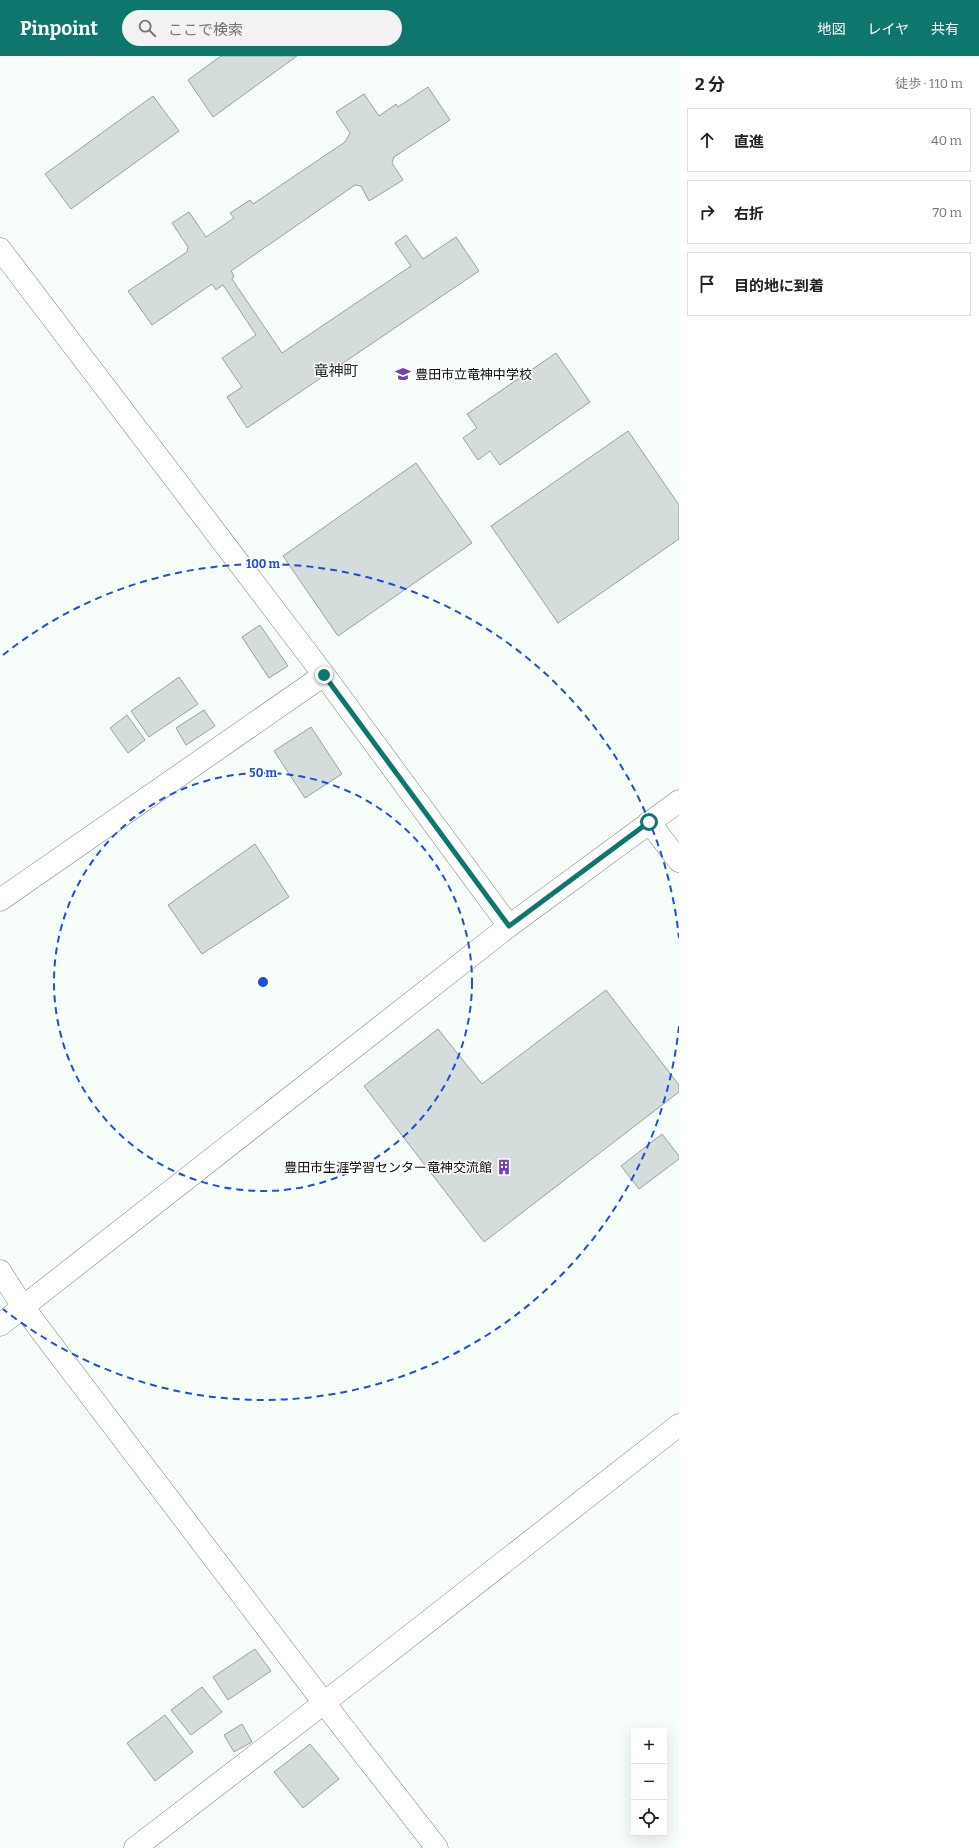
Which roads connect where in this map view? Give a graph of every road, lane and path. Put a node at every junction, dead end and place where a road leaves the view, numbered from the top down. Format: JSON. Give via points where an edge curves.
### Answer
{"nodes":[{"id":1,"x":0,"y":249,"type":"edge"},
{"id":2,"x":324,"y":675,"type":"junction"},
{"id":3,"x":679,"y":801,"type":"edge"},
{"id":4,"x":649,"y":822,"type":"junction"},
{"id":5,"x":679,"y":861,"type":"edge"},
{"id":6,"x":0,"y":900,"type":"edge"},
{"id":7,"x":509,"y":926,"type":"junction"},
{"id":8,"x":0,"y":1271,"type":"edge"},
{"id":9,"x":23,"y":1307,"type":"junction"},
{"id":10,"x":0,"y":1324,"type":"edge"},
{"id":11,"x":679,"y":1425,"type":"edge"},
{"id":12,"x":324,"y":1703,"type":"junction"},
{"id":13,"x":135,"y":1848,"type":"edge"},
{"id":14,"x":437,"y":1848,"type":"edge"}],
"edges":[{"from":1,"to":2,"type":"street"},
{"from":2,"to":6,"type":"street"},
{"from":2,"to":7,"type":"street"},
{"from":3,"to":4,"type":"street"},
{"from":4,"to":5,"type":"street"},
{"from":4,"to":7,"type":"street"},
{"from":7,"to":9,"type":"street"},
{"from":8,"to":9,"type":"street"},
{"from":9,"to":10,"type":"street"},
{"from":9,"to":12,"type":"street"},
{"from":11,"to":12,"type":"street"},
{"from":12,"to":13,"type":"street"},
{"from":12,"to":14,"type":"street"}]}
